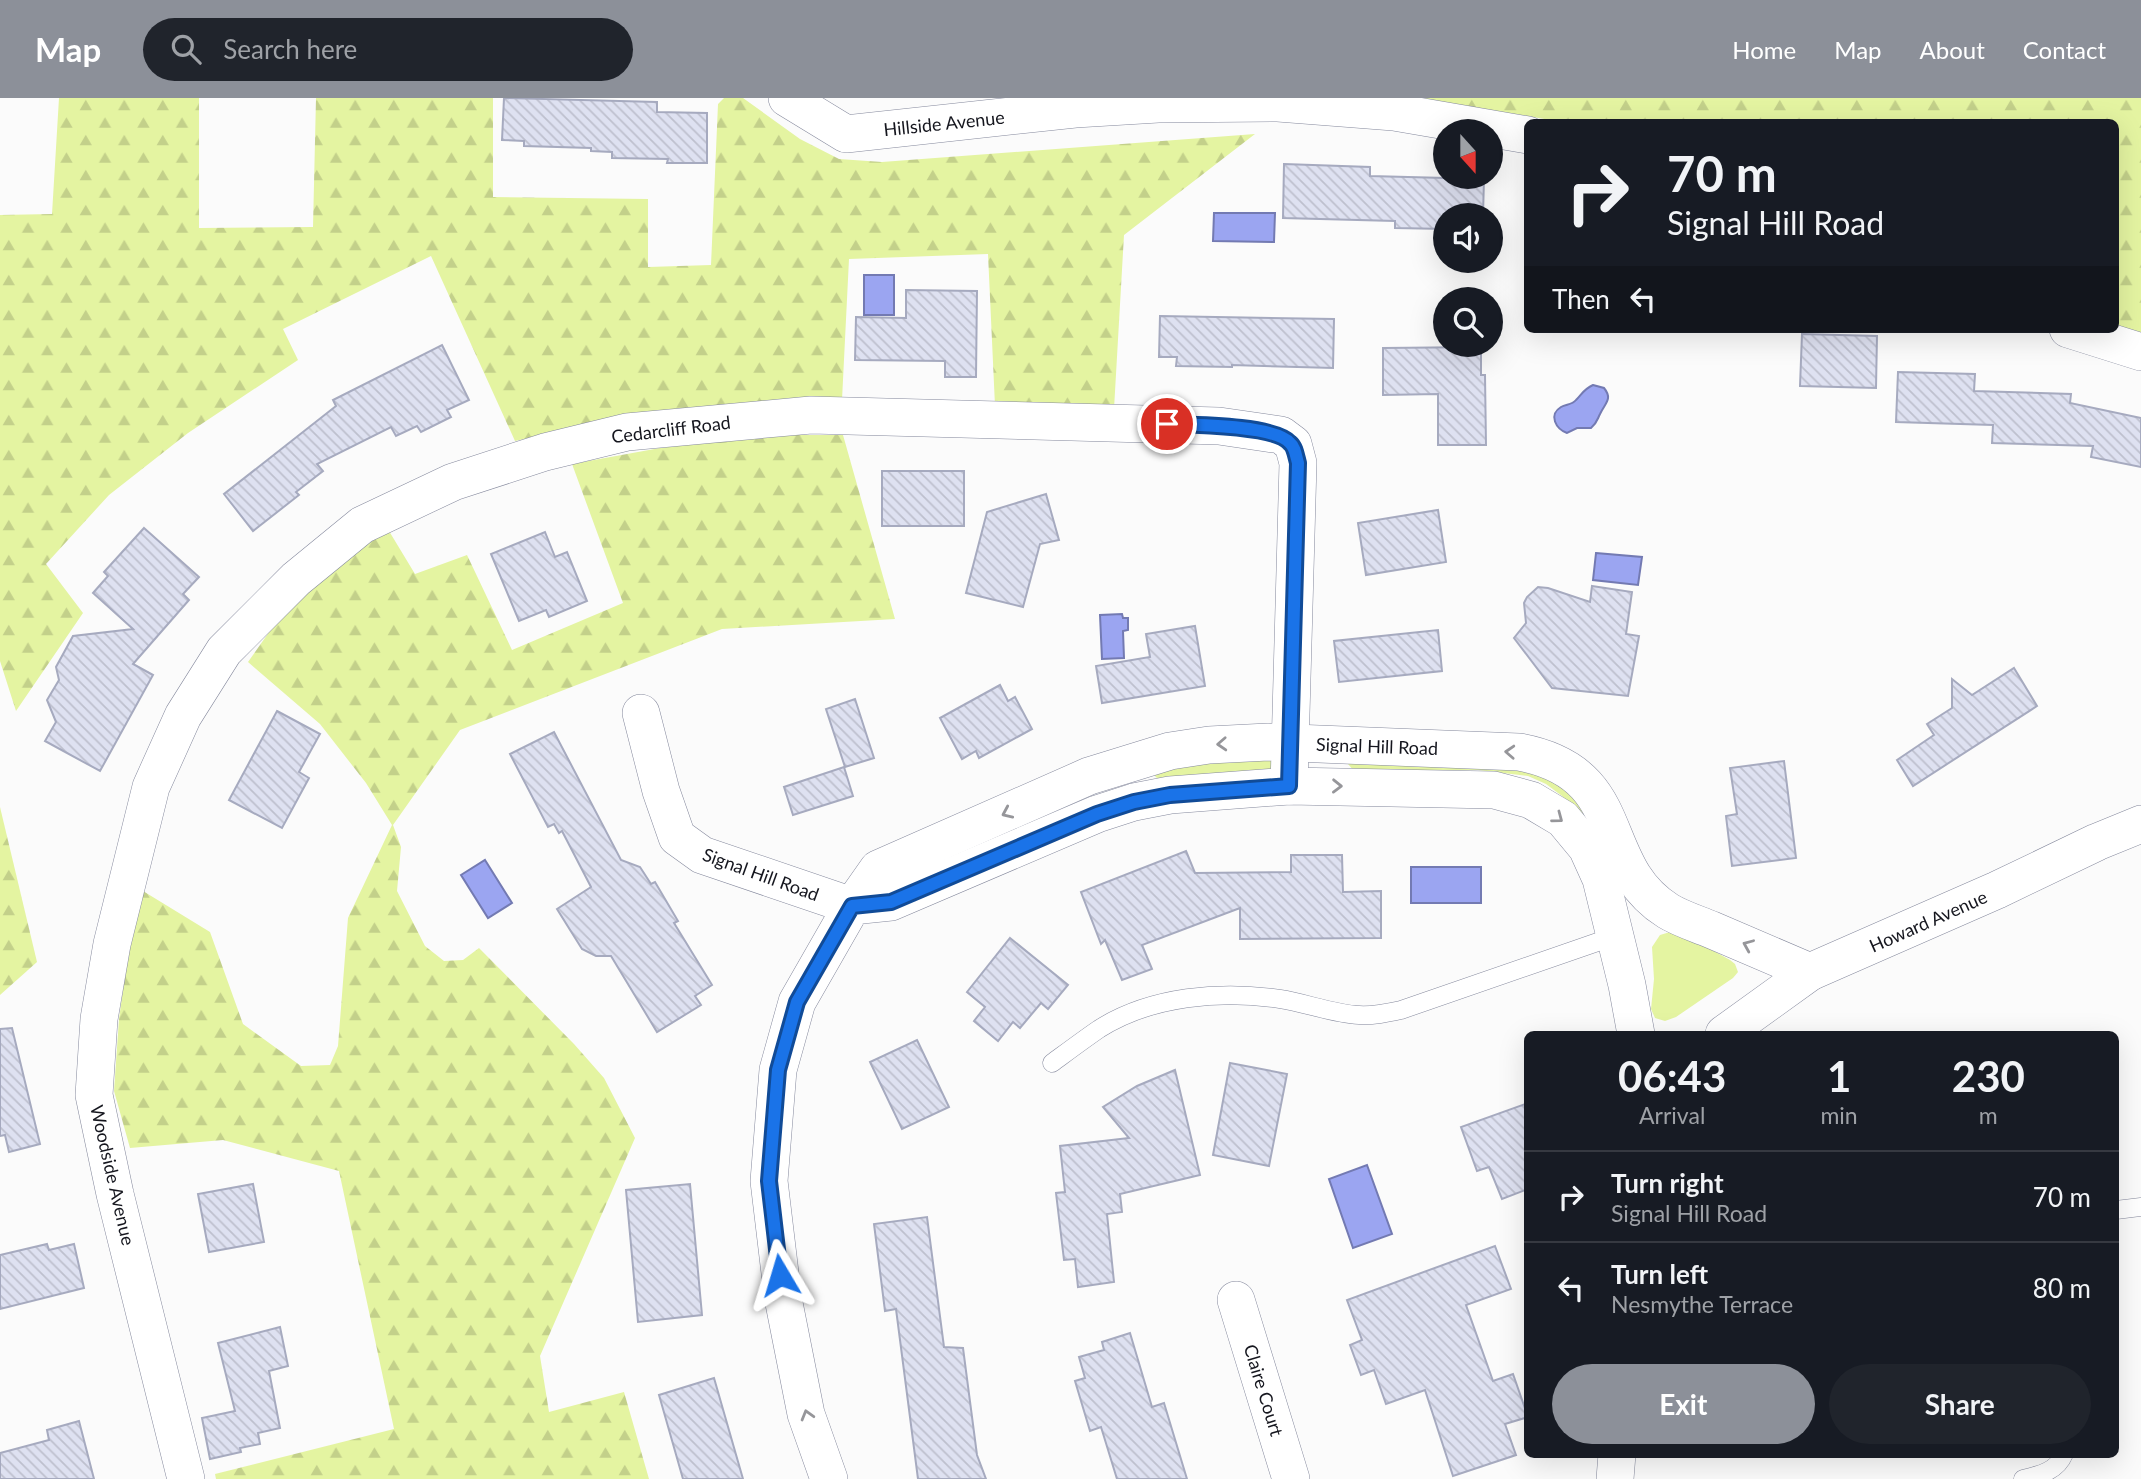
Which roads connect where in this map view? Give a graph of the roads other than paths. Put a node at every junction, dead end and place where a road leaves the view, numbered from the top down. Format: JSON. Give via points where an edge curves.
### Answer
{"nodes":[{"id":1,"x":787,"y":98,"type":"edge"},
{"id":2,"x":1524,"y":134,"type":"edge"},
{"id":3,"x":2081,"y":333,"type":"edge"},
{"id":4,"x":2141,"y":352,"type":"edge"},
{"id":5,"x":641,"y":713,"type":"dead end"},
{"id":6,"x":1290,"y":743,"type":"junction"},
{"id":7,"x":1116,"y":767,"type":"junction"},
{"id":8,"x":1289,"y":786,"type":"junction"},
{"id":9,"x":151,"y":787,"type":"joint"},
{"id":10,"x":1127,"y":804,"type":"junction"},
{"id":11,"x":2141,"y":824,"type":"edge"},
{"id":12,"x":1615,"y":874,"type":"junction"},
{"id":13,"x":852,"y":906,"type":"junction"},
{"id":14,"x":1615,"y":936,"type":"junction"},
{"id":15,"x":1810,"y":972,"type":"junction"},
{"id":16,"x":1636,"y":1031,"type":"edge"},
{"id":17,"x":1728,"y":1031,"type":"edge"},
{"id":18,"x":1052,"y":1063,"type":"dead end"},
{"id":19,"x":2141,"y":1207,"type":"edge"},
{"id":20,"x":2119,"y":1210,"type":"edge"},
{"id":21,"x":1236,"y":1300,"type":"dead end"},
{"id":22,"x":1617,"y":1458,"type":"edge"},
{"id":23,"x":2062,"y":1458,"type":"edge"},
{"id":24,"x":186,"y":1479,"type":"edge"},
{"id":25,"x":829,"y":1479,"type":"edge"},
{"id":26,"x":1292,"y":1479,"type":"edge"},
{"id":27,"x":1615,"y":1479,"type":"edge"},
{"id":28,"x":2023,"y":1479,"type":"edge"}],
"edges":[{"from":1,"to":2,"type":"street","name":"Hillside Avenue","via":[[846,134],[1075,109],[1278,103],[1394,112]]},
{"from":3,"to":4,"type":"street"},
{"from":5,"to":13,"type":"street","name":"Signal Hill Road","via":[[677,836],[702,855]]},
{"from":6,"to":7,"type":"street","name":"Signal Hill Road","one_way":true,"via":[[1209,745]]},
{"from":6,"to":8,"type":"street"},
{"from":6,"to":9,"type":"street","name":"Cedarcliff Road","via":[[1298,463],[1293,444],[1280,435],[1219,426],[811,415],[628,432],[545,452],[453,482],[362,525],[296,579],[224,651],[183,716]]},
{"from":12,"to":6,"type":"street","name":"Signal Hill Road","one_way":true,"via":[[1605,812],[1587,785],[1564,766],[1542,756]]},
{"from":7,"to":10,"type":"street"},
{"from":7,"to":13,"type":"street","name":"Signal Hill Road","one_way":true,"via":[[878,869]]},
{"from":8,"to":10,"type":"street","name":"Signal Hill Road","via":[[1170,795]]},
{"from":8,"to":12,"type":"street","name":"Signal Hill Road","one_way":true,"via":[[1482,789],[1531,800],[1563,820]]},
{"from":9,"to":24,"type":"street","name":"Woodside Avenue","via":[[112,944],[99,1019],[94,1094]]},
{"from":10,"to":13,"type":"street","name":"Signal Hill Road","via":[[891,902]]},
{"from":11,"to":15,"type":"street","name":"Howard Avenue"},
{"from":12,"to":14,"type":"street"},
{"from":15,"to":12,"type":"street","name":"Signal Hill Road","one_way":true,"via":[[1668,911],[1641,887]]},
{"from":25,"to":13,"type":"street","name":"Signal Hill Road","one_way":true,"via":[[806,1414],[783,1298],[769,1181],[778,1070],[797,1002]]},
{"from":14,"to":16,"type":"street"},
{"from":14,"to":18,"type":"lane","via":[[1377,1015],[1278,999],[1184,999],[1141,1009],[1101,1028]]},
{"from":15,"to":17,"type":"street","name":"Howard Avenue"},
{"from":19,"to":20,"type":"lane"},
{"from":21,"to":26,"type":"street","name":"Claire Court"},
{"from":22,"to":27,"type":"street"},
{"from":23,"to":28,"type":"lane","via":[[2048,1471]]}]}
